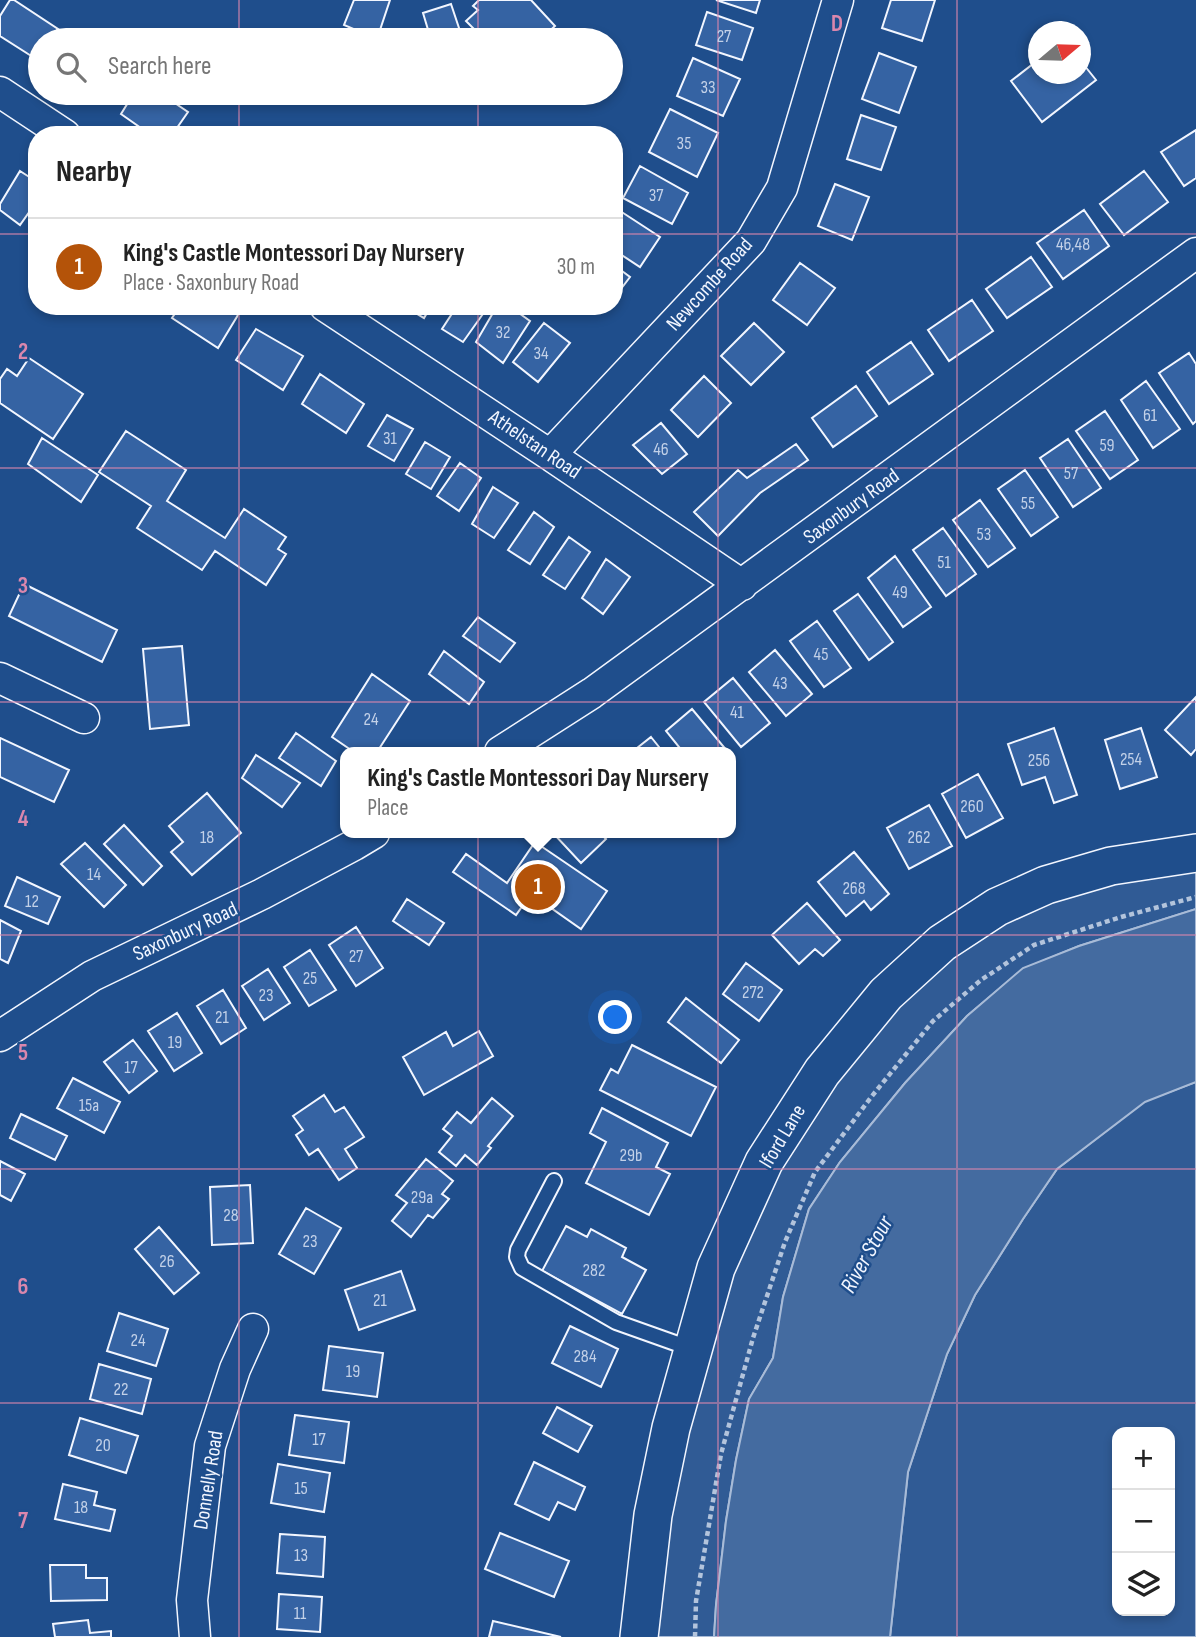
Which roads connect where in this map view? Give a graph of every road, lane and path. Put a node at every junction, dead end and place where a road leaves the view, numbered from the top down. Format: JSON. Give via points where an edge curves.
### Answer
{"nodes":[{"id":1,"x":838,"y":0,"type":"edge"},
{"id":2,"x":0,"y":92,"type":"edge"},
{"id":3,"x":51,"y":126,"type":"edge"},
{"id":4,"x":1196,"y":253,"type":"edge"},
{"id":5,"x":340,"y":315,"type":"edge"},
{"id":6,"x":550,"y":455,"type":"junction"},
{"id":7,"x":742,"y":585,"type":"junction"},
{"id":8,"x":0,"y":678,"type":"edge"},
{"id":9,"x":84,"y":718,"type":"dead end"},
{"id":10,"x":508,"y":747,"type":"edge"},
{"id":11,"x":366,"y":838,"type":"edge"},
{"id":12,"x":1196,"y":853,"type":"edge"},
{"id":13,"x":1196,"y":897,"type":"edge"},
{"id":14,"x":0,"y":1036,"type":"edge"},
{"id":15,"x":554,"y":1181,"type":"dead end"},
{"id":16,"x":253,"y":1329,"type":"dead end"},
{"id":17,"x":692,"y":1349,"type":"junction"},
{"id":18,"x":195,"y":1637,"type":"edge"},
{"id":19,"x":639,"y":1637,"type":"edge"},
{"id":20,"x":695,"y":1637,"type":"edge"}],
"edges":[{"from":1,"to":6,"type":"street","name":"Newcombe Road","via":[[782,188],[751,241]]},
{"from":2,"to":3,"type":"street"},
{"from":4,"to":7,"type":"street","name":"Saxonbury Road"},
{"from":5,"to":6,"type":"street","name":"Athelstan Road"},
{"from":6,"to":7,"type":"street","name":"Athelstan Road"},
{"from":7,"to":10,"type":"street","name":"Saxonbury Road"},
{"from":8,"to":9,"type":"street"},
{"from":11,"to":14,"type":"street","name":"Saxonbury Road","via":[[92,976]]},
{"from":12,"to":17,"type":"street","name":"Iford Lane","via":[[1111,866],[1046,885],[997,907],[942,943],[886,994],[822,1072],[764,1163],[716,1268]]},
{"from":13,"to":20,"type":"path","via":[[1034,945],[981,981],[933,1021],[815,1171],[753,1338],[721,1454],[696,1601]]},
{"from":15,"to":17,"type":"lane","via":[[518,1250],[522,1268],[616,1322]]},
{"from":16,"to":18,"type":"street","name":"Donnelly Road","via":[[210,1446],[192,1600]]},
{"from":17,"to":19,"type":"street","name":"Iford Lane","via":[[653,1515]]}]}
